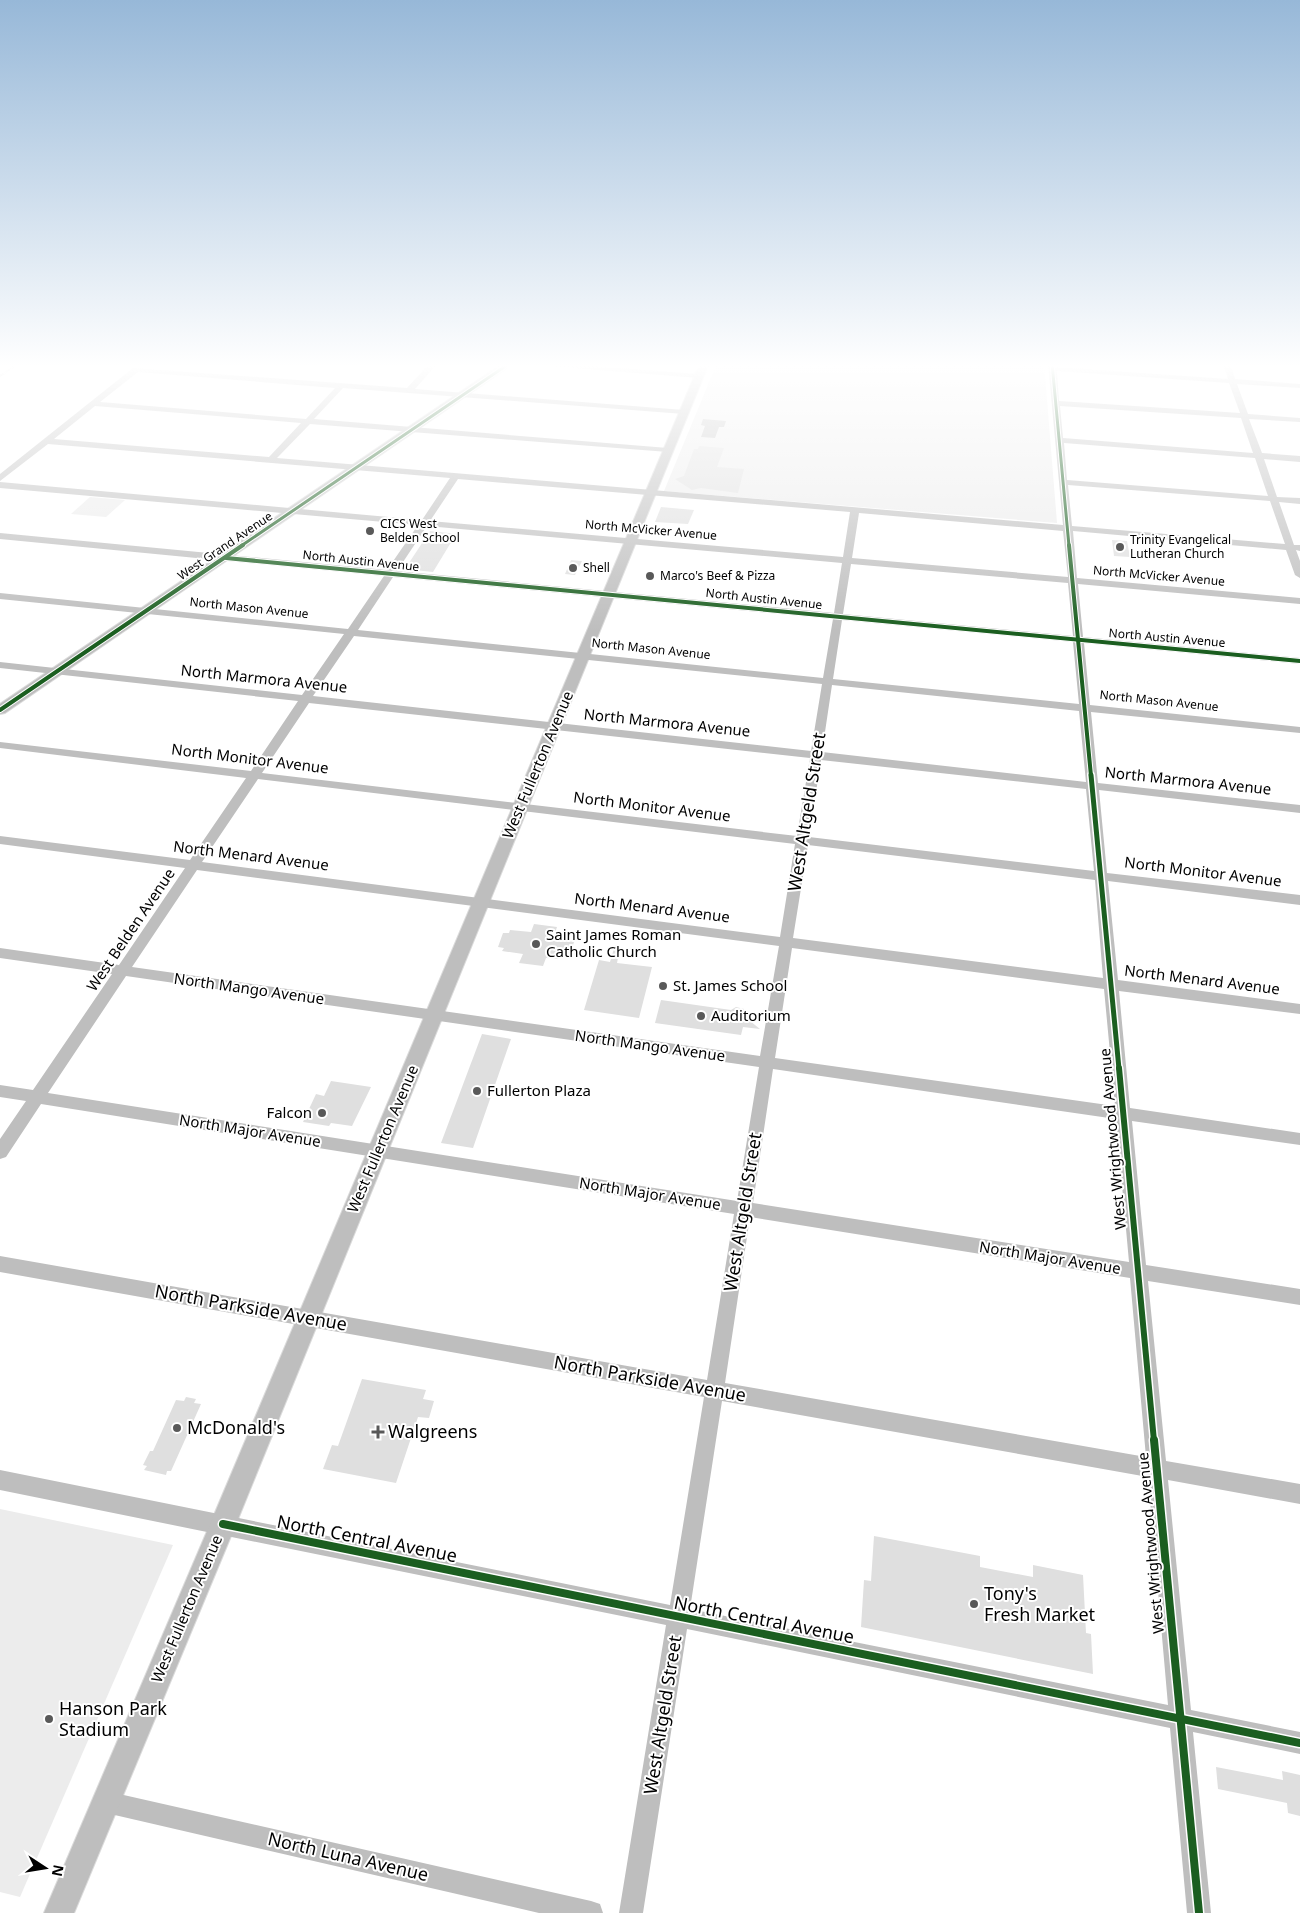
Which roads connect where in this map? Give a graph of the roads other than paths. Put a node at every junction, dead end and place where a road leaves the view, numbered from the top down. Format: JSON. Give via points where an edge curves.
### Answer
{"nodes":[{"id":1,"x":33,"y":452,"type":"edge"},
{"id":2,"x":174,"y":452,"type":"edge"},
{"id":3,"x":277,"y":452,"type":"edge"},
{"id":4,"x":381,"y":452,"type":"edge"},
{"id":5,"x":667,"y":452,"type":"edge"},
{"id":6,"x":1061,"y":452,"type":"edge"},
{"id":7,"x":1222,"y":452,"type":"edge"},
{"id":8,"x":1258,"y":455,"type":"junction"},
{"id":9,"x":1300,"y":458,"type":"edge"},
{"id":10,"x":270,"y":460,"type":"junction"},
{"id":11,"x":358,"y":468,"type":"junction"},
{"id":12,"x":456,"y":476,"type":"junction"},
{"id":13,"x":0,"y":478,"type":"edge"},
{"id":14,"x":1064,"y":482,"type":"junction"},
{"id":15,"x":0,"y":484,"type":"edge"},
{"id":16,"x":651,"y":493,"type":"junction"},
{"id":17,"x":1273,"y":498,"type":"junction"},
{"id":18,"x":1300,"y":501,"type":"edge"},
{"id":19,"x":294,"y":510,"type":"junction"},
{"id":20,"x":855,"y":510,"type":"junction"},
{"id":21,"x":425,"y":522,"type":"junction"},
{"id":22,"x":1068,"y":528,"type":"junction"},
{"id":23,"x":0,"y":536,"type":"edge"},
{"id":24,"x":631,"y":541,"type":"junction"},
{"id":25,"x":1295,"y":548,"type":"edge"},
{"id":26,"x":226,"y":558,"type":"junction"},
{"id":27,"x":847,"y":560,"type":"junction"},
{"id":28,"x":391,"y":574,"type":"junction"},
{"id":29,"x":1300,"y":575,"type":"edge"},
{"id":30,"x":1073,"y":580,"type":"junction"},
{"id":31,"x":608,"y":594,"type":"junction"},
{"id":32,"x":0,"y":596,"type":"edge"},
{"id":33,"x":1300,"y":601,"type":"edge"},
{"id":34,"x":147,"y":611,"type":"junction"},
{"id":35,"x":838,"y":616,"type":"junction"},
{"id":36,"x":351,"y":632,"type":"junction"},
{"id":37,"x":1078,"y":640,"type":"junction"},
{"id":38,"x":583,"y":656,"type":"junction"},
{"id":39,"x":1300,"y":661,"type":"edge"},
{"id":40,"x":0,"y":665,"type":"edge"},
{"id":41,"x":57,"y":672,"type":"junction"},
{"id":42,"x":828,"y":681,"type":"junction"},
{"id":43,"x":306,"y":699,"type":"junction"},
{"id":44,"x":1085,"y":708,"type":"junction"},
{"id":45,"x":0,"y":710,"type":"edge"},
{"id":46,"x":554,"y":726,"type":"junction"},
{"id":47,"x":1300,"y":730,"type":"edge"},
{"id":48,"x":0,"y":745,"type":"edge"},
{"id":49,"x":816,"y":755,"type":"junction"},
{"id":50,"x":254,"y":776,"type":"junction"},
{"id":51,"x":1092,"y":786,"type":"junction"},
{"id":52,"x":520,"y":807,"type":"junction"},
{"id":53,"x":1300,"y":809,"type":"edge"},
{"id":54,"x":0,"y":840,"type":"edge"},
{"id":55,"x":802,"y":841,"type":"junction"},
{"id":56,"x":194,"y":865,"type":"junction"},
{"id":57,"x":1101,"y":876,"type":"junction"},
{"id":58,"x":1300,"y":900,"type":"edge"},
{"id":59,"x":481,"y":902,"type":"junction"},
{"id":60,"x":786,"y":942,"type":"junction"},
{"id":61,"x":0,"y":953,"type":"edge"},
{"id":62,"x":122,"y":971,"type":"junction"},
{"id":63,"x":1111,"y":984,"type":"junction"},
{"id":64,"x":1300,"y":1009,"type":"edge"},
{"id":65,"x":434,"y":1015,"type":"junction"},
{"id":66,"x":767,"y":1062,"type":"junction"},
{"id":67,"x":0,"y":1092,"type":"edge"},
{"id":68,"x":37,"y":1097,"type":"junction"},
{"id":69,"x":1123,"y":1113,"type":"junction"},
{"id":70,"x":1300,"y":1138,"type":"edge"},
{"id":71,"x":377,"y":1151,"type":"junction"},
{"id":72,"x":0,"y":1152,"type":"edge"},
{"id":73,"x":743,"y":1209,"type":"junction"},
{"id":74,"x":0,"y":1264,"type":"edge"},
{"id":75,"x":1138,"y":1272,"type":"junction"},
{"id":76,"x":1300,"y":1297,"type":"edge"},
{"id":77,"x":308,"y":1318,"type":"junction"},
{"id":78,"x":715,"y":1391,"type":"junction"},
{"id":79,"x":1157,"y":1469,"type":"junction"},
{"id":80,"x":0,"y":1480,"type":"edge"},
{"id":81,"x":1300,"y":1494,"type":"edge"},
{"id":82,"x":223,"y":1524,"type":"junction"},
{"id":83,"x":679,"y":1617,"type":"junction"},
{"id":84,"x":1181,"y":1719,"type":"junction"},
{"id":85,"x":1300,"y":1743,"type":"edge"},
{"id":86,"x":106,"y":1802,"type":"junction"},
{"id":87,"x":59,"y":1913,"type":"edge"},
{"id":88,"x":591,"y":1913,"type":"edge"},
{"id":89,"x":631,"y":1913,"type":"edge"},
{"id":90,"x":1199,"y":1913,"type":"edge"}],
"edges":[{"from":1,"to":13,"type":"street"},
{"from":2,"to":10,"type":"street"},
{"from":3,"to":10,"type":"street"},
{"from":4,"to":11,"type":"main road","name":"West Grand Avenue"},
{"from":5,"to":16,"type":"main road","name":"West Fullerton Avenue"},
{"from":6,"to":14,"type":"street","name":"West Wrightwood Avenue"},
{"from":7,"to":8,"type":"street"},
{"from":8,"to":9,"type":"street"},
{"from":8,"to":17,"type":"street"},
{"from":10,"to":11,"type":"street"},
{"from":11,"to":12,"type":"street"},
{"from":11,"to":19,"type":"main road","name":"West Grand Avenue"},
{"from":12,"to":16,"type":"street"},
{"from":12,"to":21,"type":"street","name":"West Belden Avenue"},
{"from":14,"to":17,"type":"street"},
{"from":14,"to":22,"type":"street","name":"West Wrightwood Avenue"},
{"from":15,"to":19,"type":"street","name":"North McVicker Avenue"},
{"from":16,"to":20,"type":"street"},
{"from":16,"to":24,"type":"main road","name":"West Fullerton Avenue"},
{"from":17,"to":18,"type":"street"},
{"from":17,"to":25,"type":"street"},
{"from":19,"to":21,"type":"street","name":"North McVicker Avenue"},
{"from":19,"to":26,"type":"main road","name":"West Grand Avenue"},
{"from":20,"to":22,"type":"street"},
{"from":20,"to":27,"type":"street","name":"West Altgeld Street"},
{"from":21,"to":24,"type":"street","name":"North McVicker Avenue"},
{"from":21,"to":28,"type":"street","name":"West Belden Avenue"},
{"from":22,"to":25,"type":"street"},
{"from":22,"to":30,"type":"street","name":"West Wrightwood Avenue"},
{"from":23,"to":26,"type":"street","name":"North Austin Avenue"},
{"from":24,"to":27,"type":"street","name":"North McVicker Avenue"},
{"from":24,"to":31,"type":"main road","name":"West Fullerton Avenue"},
{"from":25,"to":29,"type":"street"},
{"from":26,"to":28,"type":"street","name":"North Austin Avenue"},
{"from":26,"to":34,"type":"main road","name":"West Grand Avenue"},
{"from":27,"to":30,"type":"street","name":"North McVicker Avenue"},
{"from":27,"to":35,"type":"street","name":"West Altgeld Street"},
{"from":28,"to":31,"type":"street","name":"North Austin Avenue"},
{"from":28,"to":36,"type":"street","name":"West Belden Avenue"},
{"from":30,"to":33,"type":"street","name":"North McVicker Avenue"},
{"from":30,"to":37,"type":"street","name":"West Wrightwood Avenue"},
{"from":31,"to":35,"type":"street","name":"North Austin Avenue"},
{"from":31,"to":38,"type":"main road","name":"West Fullerton Avenue"},
{"from":32,"to":34,"type":"street","name":"North Mason Avenue"},
{"from":34,"to":36,"type":"street","name":"North Mason Avenue"},
{"from":34,"to":41,"type":"main road","name":"West Grand Avenue"},
{"from":35,"to":37,"type":"street","name":"North Austin Avenue"},
{"from":35,"to":42,"type":"street","name":"West Altgeld Street"},
{"from":36,"to":38,"type":"street","name":"North Mason Avenue"},
{"from":36,"to":43,"type":"street","name":"West Belden Avenue"},
{"from":37,"to":39,"type":"street","name":"North Austin Avenue"},
{"from":37,"to":44,"type":"street","name":"West Wrightwood Avenue"},
{"from":38,"to":42,"type":"street","name":"North Mason Avenue"},
{"from":38,"to":46,"type":"main road","name":"West Fullerton Avenue"},
{"from":40,"to":41,"type":"street","name":"North Marmora Avenue"},
{"from":41,"to":43,"type":"street","name":"North Marmora Avenue"},
{"from":41,"to":45,"type":"main road","name":"West Grand Avenue"},
{"from":42,"to":44,"type":"street","name":"North Mason Avenue"},
{"from":42,"to":49,"type":"street","name":"West Altgeld Street"},
{"from":43,"to":46,"type":"street","name":"North Marmora Avenue"},
{"from":43,"to":50,"type":"street","name":"West Belden Avenue"},
{"from":44,"to":47,"type":"street","name":"North Mason Avenue"},
{"from":44,"to":51,"type":"street","name":"West Wrightwood Avenue"},
{"from":46,"to":49,"type":"street","name":"North Marmora Avenue"},
{"from":46,"to":52,"type":"main road","name":"West Fullerton Avenue"},
{"from":48,"to":50,"type":"street","name":"North Monitor Avenue"},
{"from":49,"to":51,"type":"street","name":"North Marmora Avenue"},
{"from":49,"to":55,"type":"street","name":"West Altgeld Street"},
{"from":50,"to":52,"type":"street","name":"North Monitor Avenue"},
{"from":50,"to":56,"type":"street","name":"West Belden Avenue"},
{"from":51,"to":53,"type":"street","name":"North Marmora Avenue"},
{"from":51,"to":57,"type":"street","name":"West Wrightwood Avenue"},
{"from":52,"to":55,"type":"street","name":"North Monitor Avenue"},
{"from":52,"to":59,"type":"main road","name":"West Fullerton Avenue"},
{"from":54,"to":56,"type":"street","name":"North Menard Avenue"},
{"from":55,"to":57,"type":"street","name":"North Monitor Avenue"},
{"from":55,"to":60,"type":"street","name":"West Altgeld Street"},
{"from":56,"to":59,"type":"street","name":"North Menard Avenue"},
{"from":56,"to":62,"type":"street","name":"West Belden Avenue"},
{"from":57,"to":58,"type":"street","name":"North Monitor Avenue"},
{"from":57,"to":63,"type":"street","name":"West Wrightwood Avenue"},
{"from":59,"to":60,"type":"street","name":"North Menard Avenue"},
{"from":59,"to":65,"type":"main road","name":"West Fullerton Avenue"},
{"from":60,"to":63,"type":"street","name":"North Menard Avenue"},
{"from":60,"to":66,"type":"street","name":"West Altgeld Street"},
{"from":61,"to":62,"type":"street","name":"North Mango Avenue"},
{"from":62,"to":65,"type":"street","name":"North Mango Avenue"},
{"from":62,"to":68,"type":"street","name":"West Belden Avenue"},
{"from":63,"to":64,"type":"street","name":"North Menard Avenue"},
{"from":63,"to":69,"type":"street","name":"West Wrightwood Avenue"},
{"from":65,"to":66,"type":"street","name":"North Mango Avenue"},
{"from":65,"to":71,"type":"main road","name":"West Fullerton Avenue"},
{"from":66,"to":69,"type":"street","name":"North Mango Avenue"},
{"from":66,"to":73,"type":"street","name":"West Altgeld Street"},
{"from":67,"to":68,"type":"street","name":"North Major Avenue"},
{"from":68,"to":71,"type":"street","name":"North Major Avenue"},
{"from":68,"to":72,"type":"street","name":"West Belden Avenue"},
{"from":69,"to":70,"type":"street","name":"North Mango Avenue"},
{"from":69,"to":75,"type":"street","name":"West Wrightwood Avenue"},
{"from":71,"to":73,"type":"street","name":"North Major Avenue"},
{"from":71,"to":77,"type":"main road","name":"West Fullerton Avenue"},
{"from":73,"to":75,"type":"street","name":"North Major Avenue"},
{"from":73,"to":78,"type":"street","name":"West Altgeld Street"},
{"from":74,"to":77,"type":"street","name":"North Parkside Avenue"},
{"from":75,"to":76,"type":"street","name":"North Major Avenue"},
{"from":75,"to":79,"type":"street","name":"West Wrightwood Avenue"},
{"from":77,"to":78,"type":"street","name":"North Parkside Avenue"},
{"from":77,"to":82,"type":"main road","name":"West Fullerton Avenue"},
{"from":78,"to":79,"type":"street","name":"North Parkside Avenue"},
{"from":78,"to":83,"type":"street","name":"West Altgeld Street"},
{"from":79,"to":81,"type":"street","name":"North Parkside Avenue"},
{"from":79,"to":84,"type":"street","name":"West Wrightwood Avenue"},
{"from":80,"to":82,"type":"street","name":"North Central Avenue"},
{"from":82,"to":83,"type":"street","name":"North Central Avenue"},
{"from":82,"to":86,"type":"main road","name":"West Fullerton Avenue"},
{"from":83,"to":84,"type":"street","name":"North Central Avenue"},
{"from":83,"to":89,"type":"street","name":"West Altgeld Street"},
{"from":84,"to":85,"type":"street","name":"North Central Avenue"},
{"from":84,"to":90,"type":"street","name":"West Wrightwood Avenue"},
{"from":86,"to":87,"type":"main road","name":"West Fullerton Avenue"},
{"from":86,"to":88,"type":"street","name":"North Luna Avenue"}]}
